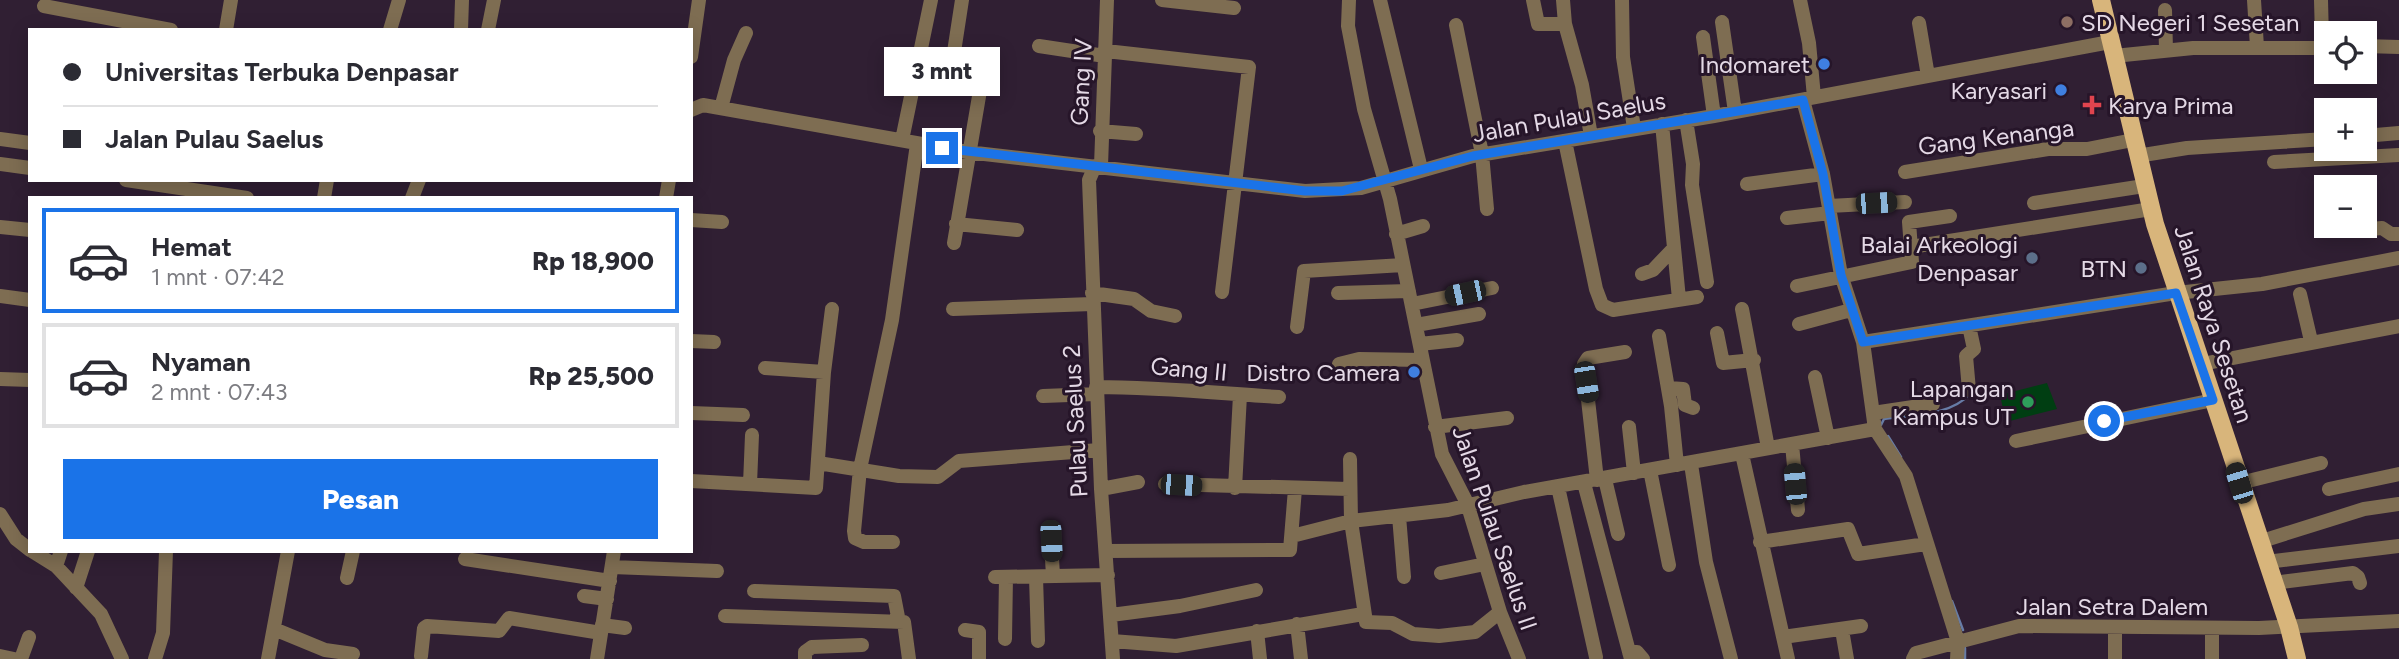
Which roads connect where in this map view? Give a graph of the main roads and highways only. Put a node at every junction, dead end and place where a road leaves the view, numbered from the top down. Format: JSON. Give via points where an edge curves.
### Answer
{"nodes":[{"id":1,"x":2101,"y":0,"type":"edge"},
{"id":2,"x":2297,"y":659,"type":"edge"}],
"edges":[{"from":1,"to":2,"type":"main road","name":"Jalan Raya Sesetan","via":[[2144,186]]}]}
